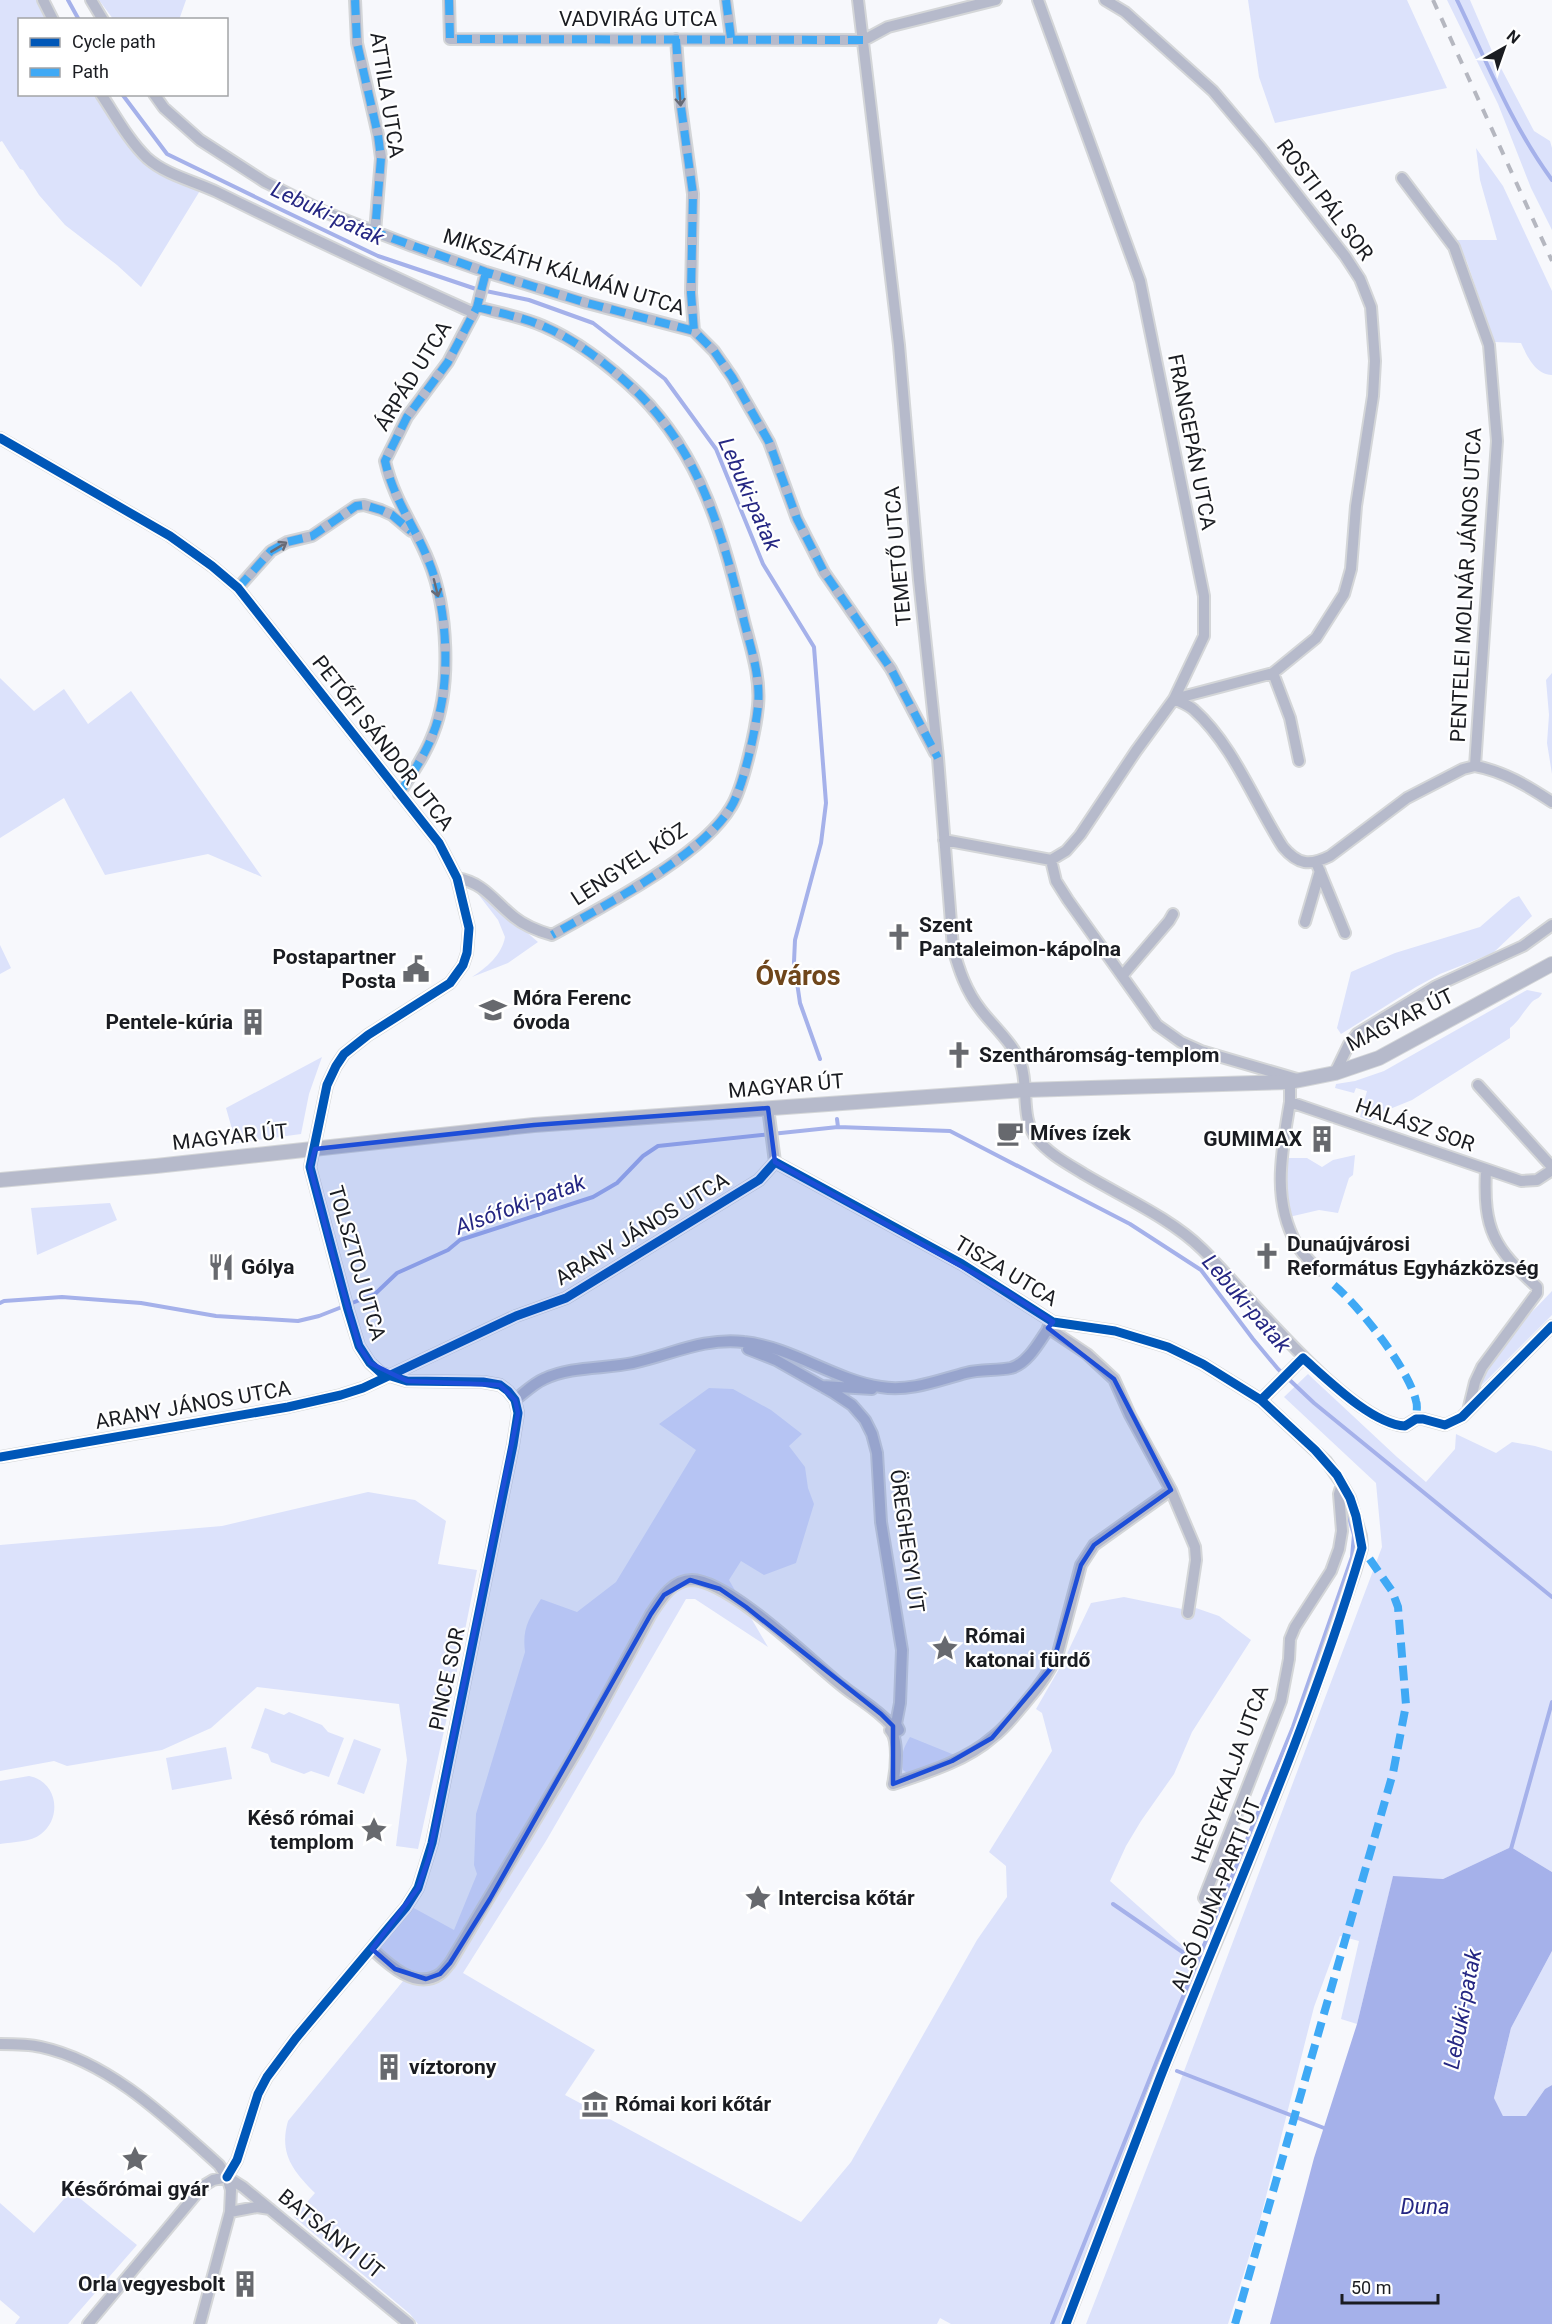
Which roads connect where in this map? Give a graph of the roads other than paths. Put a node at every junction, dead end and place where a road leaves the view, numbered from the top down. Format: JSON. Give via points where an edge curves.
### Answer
{"nodes":[{"id":1,"x":43,"y":0,"type":"edge"},
{"id":2,"x":91,"y":0,"type":"edge"},
{"id":3,"x":355,"y":0,"type":"edge"},
{"id":4,"x":449,"y":0,"type":"edge"},
{"id":5,"x":726,"y":0,"type":"edge"},
{"id":6,"x":858,"y":0,"type":"edge"},
{"id":7,"x":996,"y":0,"type":"edge"},
{"id":8,"x":1038,"y":0,"type":"edge"},
{"id":9,"x":1105,"y":0,"type":"edge"},
{"id":10,"x":52,"y":18,"type":"edge"},
{"id":11,"x":102,"y":18,"type":"edge"},
{"id":12,"x":730,"y":38,"type":"junction"},
{"id":13,"x":676,"y":39,"type":"junction"},
{"id":14,"x":864,"y":40,"type":"junction"},
{"id":15,"x":102,"y":96,"type":"edge"},
{"id":16,"x":155,"y":96,"type":"edge"},
{"id":17,"x":1402,"y":178,"type":"dead end"},
{"id":18,"x":375,"y":232,"type":"junction"},
{"id":19,"x":486,"y":272,"type":"junction"},
{"id":20,"x":476,"y":310,"type":"junction"},
{"id":21,"x":694,"y":331,"type":"junction"},
{"id":22,"x":0,"y":438,"type":"edge"},
{"id":23,"x":415,"y":534,"type":"junction"},
{"id":24,"x":238,"y":588,"type":"junction"},
{"id":25,"x":1273,"y":674,"type":"junction"},
{"id":26,"x":1174,"y":699,"type":"junction"},
{"id":27,"x":938,"y":758,"type":"junction"},
{"id":28,"x":1299,"y":761,"type":"dead end"},
{"id":29,"x":1475,"y":766,"type":"junction"},
{"id":30,"x":399,"y":794,"type":"junction"},
{"id":31,"x":1552,"y":802,"type":"edge"},
{"id":32,"x":944,"y":840,"type":"junction"},
{"id":33,"x":1051,"y":860,"type":"junction"},
{"id":34,"x":1318,"y":867,"type":"junction"},
{"id":35,"x":457,"y":878,"type":"junction"},
{"id":36,"x":1173,"y":914,"type":"dead end"},
{"id":37,"x":1305,"y":922,"type":"dead end"},
{"id":38,"x":1552,"y":925,"type":"edge"},
{"id":39,"x":1345,"y":933,"type":"dead end"},
{"id":40,"x":1552,"y":964,"type":"edge"},
{"id":41,"x":1122,"y":976,"type":"junction"},
{"id":42,"x":1335,"y":1073,"type":"junction"},
{"id":43,"x":1297,"y":1081,"type":"junction"},
{"id":44,"x":1478,"y":1085,"type":"dead end"},
{"id":45,"x":1025,"y":1090,"type":"junction"},
{"id":46,"x":1290,"y":1102,"type":"junction"},
{"id":47,"x":769,"y":1115,"type":"junction"},
{"id":48,"x":315,"y":1149,"type":"junction"},
{"id":49,"x":775,"y":1162,"type":"junction"},
{"id":50,"x":1552,"y":1169,"type":"edge"},
{"id":51,"x":1486,"y":1170,"type":"junction"},
{"id":52,"x":0,"y":1180,"type":"edge"},
{"id":53,"x":1318,"y":1270,"type":"dead end"},
{"id":54,"x":1050,"y":1325,"type":"junction"},
{"id":55,"x":1552,"y":1326,"type":"edge"},
{"id":56,"x":723,"y":1342,"type":"junction"},
{"id":57,"x":1303,"y":1358,"type":"junction"},
{"id":58,"x":390,"y":1377,"type":"junction"},
{"id":59,"x":821,"y":1386,"type":"junction"},
{"id":60,"x":882,"y":1387,"type":"junction"},
{"id":61,"x":515,"y":1400,"type":"junction"},
{"id":62,"x":1261,"y":1400,"type":"junction"},
{"id":63,"x":1468,"y":1411,"type":"junction"},
{"id":64,"x":0,"y":1457,"type":"edge"},
{"id":65,"x":1340,"y":1480,"type":"junction"},
{"id":66,"x":1171,"y":1490,"type":"junction"},
{"id":67,"x":1188,"y":1613,"type":"dead end"},
{"id":68,"x":894,"y":1727,"type":"junction"},
{"id":69,"x":1212,"y":1908,"type":"dead end"},
{"id":70,"x":372,"y":1949,"type":"junction"},
{"id":71,"x":0,"y":2044,"type":"edge"},
{"id":72,"x":227,"y":2177,"type":"junction"},
{"id":73,"x":270,"y":2209,"type":"junction"},
{"id":74,"x":230,"y":2212,"type":"junction"},
{"id":75,"x":88,"y":2324,"type":"edge"},
{"id":76,"x":200,"y":2324,"type":"edge"},
{"id":77,"x":409,"y":2324,"type":"edge"},
{"id":78,"x":1066,"y":2324,"type":"edge"}],
"edges":[{"from":1,"to":10,"type":"street"},
{"from":2,"to":11,"type":"street"},
{"from":3,"to":18,"type":"street","name":"ATTILA UTCA","via":[[357,43],[381,158]]},
{"from":4,"to":13,"type":"street","name":"VADVIRÁG UTCA","via":[[450,39]]},
{"from":5,"to":12,"type":"street"},
{"from":6,"to":14,"type":"street","name":"TEMETŐ UTCA"},
{"from":7,"to":14,"type":"street","via":[[888,27]]},
{"from":8,"to":26,"type":"street","name":"FRANGEPÁN UTCA","via":[[1140,281],[1204,596],[1204,636]]},
{"from":9,"to":25,"type":"street","name":"ROSTI PÁL SOR","via":[[1125,12],[1220,99],[1346,256],[1371,307],[1373,396],[1351,569],[1344,594],[1316,638]]},
{"from":12,"to":13,"type":"street","name":"VADVIRÁG UTCA"},
{"from":12,"to":14,"type":"street","name":"VADVIRÁG UTCA"},
{"from":13,"to":21,"type":"street","one_way":true,"via":[[693,194]]},
{"from":14,"to":27,"type":"street","name":"TEMETŐ UTCA","via":[[899,345]]},
{"from":15,"to":20,"type":"street","name":"LENGYEL KÖZ","via":[[132,140],[159,167],[360,263]]},
{"from":16,"to":18,"type":"street","name":"MIKSZÁTH KÁLMÁN UTCA","via":[[200,140],[265,182]]},
{"from":17,"to":29,"type":"street","name":"PENTELEI MOLNÁR JÁNOS UTCA","via":[[1454,247],[1489,345],[1497,441]]},
{"from":18,"to":19,"type":"street","name":"MIKSZÁTH KÁLMÁN UTCA"},
{"from":19,"to":20,"type":"street","name":"ÁRPÁD UTCA"},
{"from":19,"to":21,"type":"street","name":"MIKSZÁTH KÁLMÁN UTCA"},
{"from":20,"to":23,"type":"street","name":"ÁRPÁD UTCA","via":[[448,362],[407,417],[385,462],[391,486]]},
{"from":20,"to":35,"type":"street","name":"LENGYEL KÖZ","via":[[541,326],[574,342],[638,394],[679,444],[709,498],[723,537],[756,668],[758,706],[746,767],[732,806],[709,836],[670,865],[552,935],[514,918],[472,881]]},
{"from":21,"to":27,"type":"street","name":"MIKSZÁTH KÁLMÁN UTCA","via":[[720,359],[769,442],[797,519],[824,572],[891,669]]},
{"from":22,"to":24,"type":"street","name":"PETŐFI SÁNDOR UTCA","via":[[170,536]]},
{"from":24,"to":23,"type":"street","one_way":true,"via":[[271,551],[312,536],[356,506],[392,515]]},
{"from":23,"to":30,"type":"street","one_way":true,"via":[[430,562],[442,614],[446,674],[442,703],[427,749]]},
{"from":24,"to":30,"type":"street","name":"PETŐFI SÁNDOR UTCA"},
{"from":25,"to":26,"type":"street","name":"ROSTI PÁL SOR"},
{"from":25,"to":28,"type":"street","via":[[1290,718]]},
{"from":26,"to":33,"type":"street","name":"FRANGEPÁN UTCA","via":[[1080,835]]},
{"from":26,"to":34,"type":"street","via":[[1192,708],[1227,749],[1287,852]]},
{"from":27,"to":32,"type":"street","name":"TEMETŐ UTCA"},
{"from":29,"to":31,"type":"street","name":"PENTELEI MOLNÁR JÁNOS UTCA","via":[[1504,775]]},
{"from":29,"to":34,"type":"street","name":"PENTELEI MOLNÁR JÁNOS UTCA","via":[[1407,798]]},
{"from":30,"to":35,"type":"street","name":"PETŐFI SÁNDOR UTCA","via":[[439,843]]},
{"from":32,"to":33,"type":"street"},
{"from":32,"to":45,"type":"street","name":"TEMETŐ UTCA","via":[[953,948],[960,973],[969,993],[1021,1064]]},
{"from":33,"to":41,"type":"street","via":[[1056,881]]},
{"from":34,"to":37,"type":"street"},
{"from":34,"to":39,"type":"street"},
{"from":35,"to":48,"type":"street","name":"PETŐFI SÁNDOR UTCA","via":[[469,928],[463,965],[450,983],[344,1054],[327,1085]]},
{"from":36,"to":41,"type":"street"},
{"from":38,"to":42,"type":"street","via":[[1523,946],[1436,986],[1357,1034]]},
{"from":40,"to":42,"type":"street","name":"MAGYAR ÚT","via":[[1379,1058]]},
{"from":41,"to":43,"type":"street","via":[[1157,1025],[1181,1042]]},
{"from":42,"to":43,"type":"street","name":"MAGYAR ÚT"},
{"from":43,"to":45,"type":"street","name":"MAGYAR ÚT"},
{"from":43,"to":46,"type":"street"},
{"from":44,"to":50,"type":"street"},
{"from":45,"to":47,"type":"street","name":"MAGYAR ÚT"},
{"from":45,"to":57,"type":"street","name":"TEMETŐ UTCA","via":[[1029,1127],[1036,1139],[1056,1157],[1185,1234]]},
{"from":46,"to":51,"type":"street","name":"HALÁSZ SOR"},
{"from":46,"to":53,"type":"street","via":[[1280,1163],[1282,1206],[1297,1245]]},
{"from":47,"to":48,"type":"street","name":"MAGYAR ÚT","via":[[534,1125]]},
{"from":47,"to":49,"type":"street"},
{"from":48,"to":52,"type":"street","name":"MAGYAR ÚT"},
{"from":48,"to":58,"type":"street","name":"TOLSZTOJ UTCA","via":[[310,1167],[348,1310],[370,1363]]},
{"from":49,"to":54,"type":"street","name":"TISZA UTCA","via":[[962,1264]]},
{"from":49,"to":58,"type":"street","name":"ARANY JÁNOS UTCA","via":[[759,1180],[566,1298],[516,1316]]},
{"from":50,"to":51,"type":"street","via":[[1537,1180],[1521,1181]]},
{"from":51,"to":63,"type":"street","name":"HALÁSZ SOR","via":[[1485,1194],[1498,1246],[1537,1287],[1537,1293],[1482,1367]]},
{"from":54,"to":60,"type":"street","via":[[1031,1353],[1012,1368],[981,1370],[925,1384]]},
{"from":54,"to":62,"type":"street","name":"TISZA UTCA","via":[[1115,1331],[1168,1347]]},
{"from":54,"to":66,"type":"street","via":[[1114,1378]]},
{"from":55,"to":63,"type":"street"},
{"from":56,"to":59,"type":"street","name":"ÖREGHEGYI ÚT","via":[[776,1360]]},
{"from":56,"to":60,"type":"street","name":"ÖREGHEGYI ÚT","via":[[744,1342],[786,1353]]},
{"from":56,"to":61,"type":"street","name":"ÖREGHEGYI ÚT","via":[[706,1342],[631,1364],[559,1374],[543,1379]]},
{"from":57,"to":62,"type":"street"},
{"from":57,"to":63,"type":"street","name":"TEMETŐ UTCA","via":[[1383,1421],[1405,1425],[1416,1419],[1444,1425]]},
{"from":58,"to":61,"type":"street","name":"ARANY JÁNOS UTCA","via":[[426,1383],[500,1385]]},
{"from":58,"to":64,"type":"street","name":"ARANY JÁNOS UTCA","via":[[341,1395],[288,1407]]},
{"from":59,"to":60,"type":"street","name":"ÖREGHEGYI ÚT"},
{"from":59,"to":68,"type":"street","name":"ÖREGHEGYI ÚT","via":[[852,1405],[865,1420],[877,1453],[880,1522],[902,1650],[900,1703]]},
{"from":61,"to":70,"type":"street","name":"PINCE SOR","via":[[518,1413],[513,1445],[429,1857],[418,1888]]},
{"from":62,"to":65,"type":"street","name":"TISZA UTCA","via":[[1315,1450]]},
{"from":65,"to":69,"type":"street","name":"HEGYEKALJA UTCA","via":[[1339,1549],[1331,1571],[1290,1639],[1281,1701],[1204,1898]]},
{"from":65,"to":78,"type":"street","name":"ALSÓ DUNA-PARTI ÚT","via":[[1350,1498],[1361,1536],[1355,1572],[1299,1735],[1160,2078]]},
{"from":66,"to":67,"type":"street","via":[[1195,1547]]},
{"from":66,"to":68,"type":"street","name":"ÖREGHEGYI ÚT","via":[[1094,1545],[1081,1565],[1052,1667],[1003,1728],[952,1761],[893,1784]]},
{"from":68,"to":70,"type":"street","via":[[874,1707],[844,1688],[720,1589],[705,1582],[678,1583],[651,1614],[579,1747],[450,1963],[440,1974],[416,1979],[395,1969]]},
{"from":70,"to":72,"type":"street","name":"PINCE SOR","via":[[267,2077]]},
{"from":71,"to":72,"type":"street","name":"BATSÁNYI ÚT","via":[[51,2050],[110,2077],[190,2139]]},
{"from":72,"to":73,"type":"street","name":"BATSÁNYI ÚT"},
{"from":72,"to":74,"type":"street"},
{"from":72,"to":75,"type":"street","via":[[203,2186]]},
{"from":73,"to":74,"type":"street"},
{"from":73,"to":77,"type":"street","name":"BATSÁNYI ÚT"},
{"from":74,"to":76,"type":"street"}]}
